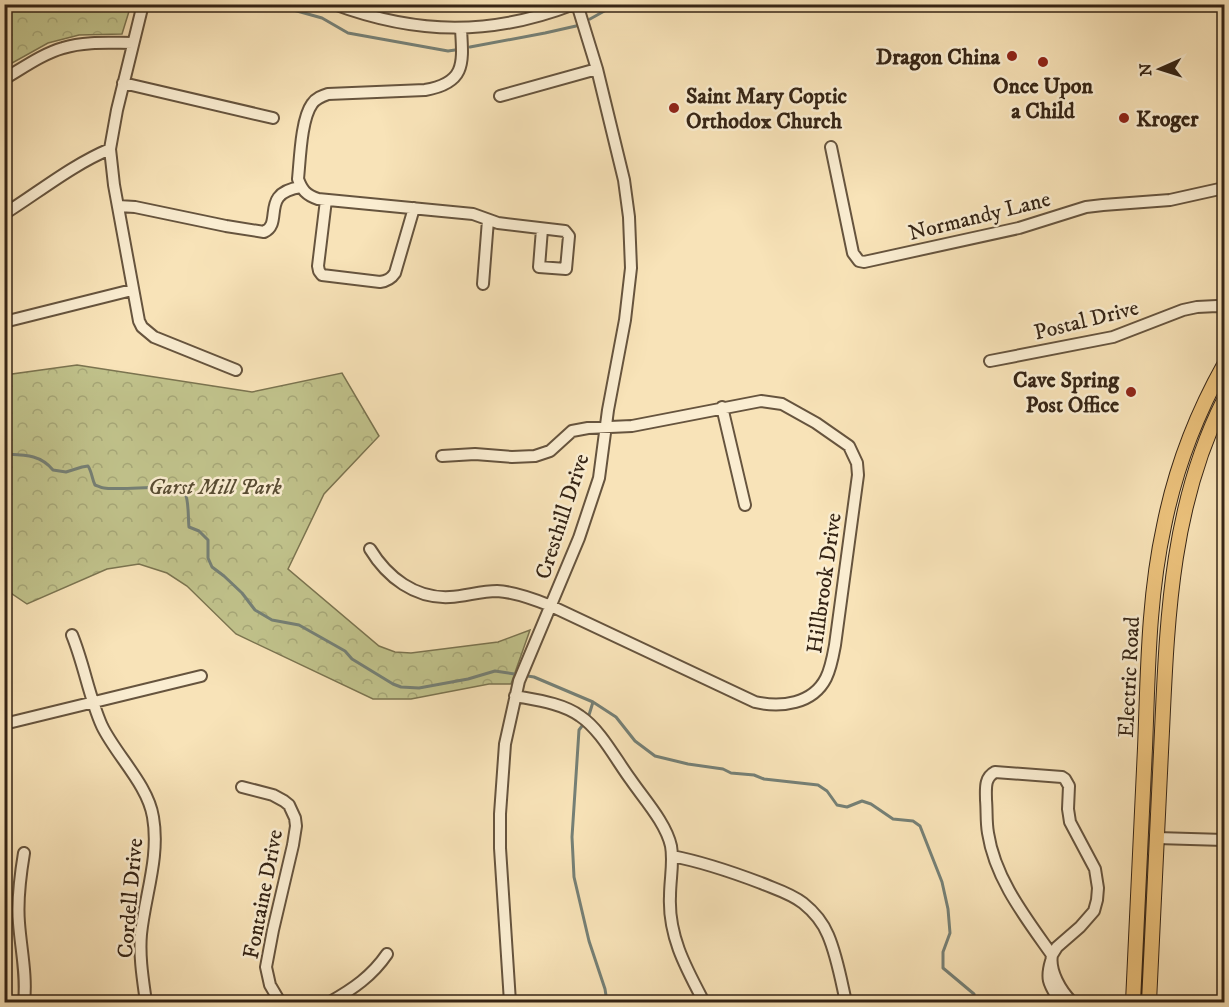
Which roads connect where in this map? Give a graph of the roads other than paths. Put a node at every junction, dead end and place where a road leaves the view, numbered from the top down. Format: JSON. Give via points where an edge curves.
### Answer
{"nodes":[{"id":1,"x":143,"y":4,"type":"edge"},
{"id":2,"x":334,"y":4,"type":"edge"},
{"id":3,"x":576,"y":4,"type":"edge"},
{"id":4,"x":461,"y":29,"type":"junction"},
{"id":5,"x":133,"y":43,"type":"junction"},
{"id":6,"x":597,"y":69,"type":"junction"},
{"id":7,"x":4,"y":79,"type":"edge"},
{"id":8,"x":123,"y":83,"type":"junction"},
{"id":9,"x":500,"y":96,"type":"dead end"},
{"id":10,"x":273,"y":118,"type":"dead end"},
{"id":11,"x":831,"y":147,"type":"dead end"},
{"id":12,"x":110,"y":149,"type":"junction"},
{"id":13,"x":300,"y":187,"type":"junction"},
{"id":14,"x":1224,"y":188,"type":"edge"},
{"id":15,"x":326,"y":200,"type":"junction"},
{"id":16,"x":118,"y":206,"type":"junction"},
{"id":17,"x":414,"y":208,"type":"junction"},
{"id":18,"x":4,"y":214,"type":"edge"},
{"id":19,"x":488,"y":220,"type":"junction"},
{"id":20,"x":542,"y":229,"type":"dead end"},
{"id":21,"x":483,"y":284,"type":"dead end"},
{"id":22,"x":132,"y":290,"type":"junction"},
{"id":23,"x":1224,"y":308,"type":"edge"},
{"id":24,"x":4,"y":322,"type":"edge"},
{"id":25,"x":990,"y":361,"type":"dead end"},
{"id":26,"x":1224,"y":365,"type":"edge"},
{"id":27,"x":236,"y":370,"type":"dead end"},
{"id":28,"x":1224,"y":400,"type":"edge"},
{"id":29,"x":722,"y":407,"type":"junction"},
{"id":30,"x":606,"y":428,"type":"junction"},
{"id":31,"x":442,"y":456,"type":"dead end"},
{"id":32,"x":745,"y":506,"type":"dead end"},
{"id":33,"x":370,"y":549,"type":"dead end"},
{"id":34,"x":551,"y":606,"type":"junction"},
{"id":35,"x":72,"y":635,"type":"dead end"},
{"id":36,"x":201,"y":676,"type":"dead end"},
{"id":37,"x":515,"y":696,"type":"junction"},
{"id":38,"x":94,"y":702,"type":"junction"},
{"id":39,"x":4,"y":724,"type":"edge"},
{"id":40,"x":242,"y":787,"type":"dead end"},
{"id":41,"x":1157,"y":838,"type":"junction"},
{"id":42,"x":1224,"y":840,"type":"edge"},
{"id":43,"x":24,"y":853,"type":"dead end"},
{"id":44,"x":672,"y":856,"type":"junction"},
{"id":45,"x":387,"y":954,"type":"dead end"},
{"id":46,"x":1053,"y":955,"type":"junction"},
{"id":47,"x":24,"y":1002,"type":"edge"},
{"id":48,"x":146,"y":1002,"type":"edge"},
{"id":49,"x":280,"y":1002,"type":"edge"},
{"id":50,"x":330,"y":1002,"type":"edge"},
{"id":51,"x":510,"y":1002,"type":"edge"},
{"id":52,"x":704,"y":1002,"type":"edge"},
{"id":53,"x":846,"y":1002,"type":"edge"},
{"id":54,"x":1060,"y":1002,"type":"edge"},
{"id":55,"x":1072,"y":1002,"type":"edge"},
{"id":56,"x":1132,"y":1002,"type":"edge"},
{"id":57,"x":1149,"y":1002,"type":"edge"}],
"edges":[{"from":1,"to":5,"type":"street"},
{"from":2,"to":4,"type":"street","via":[[411,26]]},
{"from":3,"to":4,"type":"street","via":[[509,23]]},
{"from":3,"to":6,"type":"street","name":"Cresthill Drive"},
{"from":4,"to":13,"type":"street","via":[[461,65],[446,84],[425,90],[328,94],[315,100],[305,123]]},
{"from":5,"to":7,"type":"street","via":[[63,47]]},
{"from":5,"to":8,"type":"street"},
{"from":6,"to":9,"type":"street"},
{"from":6,"to":30,"type":"street","name":"Cresthill Drive","via":[[624,180],[631,240],[629,292]]},
{"from":8,"to":10,"type":"street"},
{"from":8,"to":12,"type":"street"},
{"from":11,"to":14,"type":"street","name":"Normandy Lane","via":[[853,253],[864,262],[1044,222],[1086,207],[1170,200]]},
{"from":12,"to":16,"type":"street"},
{"from":12,"to":18,"type":"street"},
{"from":13,"to":15,"type":"street","via":[[310,196]]},
{"from":13,"to":16,"type":"street","via":[[278,197],[272,226],[264,232]]},
{"from":15,"to":17,"type":"street"},
{"from":15,"to":17,"type":"street","via":[[319,271],[322,275],[380,282],[395,273]]},
{"from":16,"to":22,"type":"street"},
{"from":17,"to":19,"type":"street","via":[[473,214]]},
{"from":19,"to":20,"type":"street"},
{"from":19,"to":21,"type":"street"},
{"from":22,"to":24,"type":"street"},
{"from":22,"to":27,"type":"street","via":[[139,321],[148,333]]},
{"from":23,"to":25,"type":"street","name":"Postal Drive","via":[[1183,310],[1113,337]]},
{"from":26,"to":56,"type":"main road","name":"Electric Road","via":[[1183,458],[1158,558]]},
{"from":28,"to":41,"type":"main road","name":"Electric Road","via":[[1197,466],[1175,555]]},
{"from":29,"to":30,"type":"street","name":"Hillbrook Drive"},
{"from":29,"to":32,"type":"street"},
{"from":29,"to":34,"type":"street","name":"Hillbrook Drive","via":[[761,400],[782,404],[849,446],[854,454],[858,475],[835,645],[823,682],[800,701],[776,705],[755,702]]},
{"from":30,"to":31,"type":"street","name":"Hillbrook Drive","via":[[572,431],[550,451],[535,456]]},
{"from":30,"to":34,"type":"street","name":"Cresthill Drive","via":[[592,501]]},
{"from":33,"to":34,"type":"street","name":"Hillbrook Drive","via":[[386,571],[420,593],[448,597],[498,591]]},
{"from":34,"to":37,"type":"street","name":"Cresthill Drive"},
{"from":35,"to":38,"type":"street","name":"Cordell Drive"},
{"from":36,"to":38,"type":"street"},
{"from":37,"to":44,"type":"street","via":[[569,710],[588,722],[660,822]]},
{"from":37,"to":51,"type":"street","name":"Cresthill Drive","via":[[505,744],[500,814]]},
{"from":38,"to":39,"type":"street"},
{"from":38,"to":48,"type":"street","name":"Cordell Drive","via":[[103,727],[133,774],[153,817],[155,848],[140,949]]},
{"from":40,"to":49,"type":"street","name":"Fontaine Drive","via":[[284,801],[295,818],[293,845],[266,967]]},
{"from":41,"to":42,"type":"street"},
{"from":41,"to":57,"type":"main road","name":"Electric Road"},
{"from":43,"to":47,"type":"street","via":[[18,901]]},
{"from":44,"to":52,"type":"street","via":[[669,896],[674,938]]},
{"from":44,"to":53,"type":"street","via":[[735,874],[803,903],[828,934]]},
{"from":45,"to":50,"type":"street","via":[[362,983]]},
{"from":46,"to":46,"type":"street","via":[[1028,922],[993,855],[987,832],[986,791],[987,780],[995,772],[1065,779],[1069,786],[1070,822],[1095,868],[1098,888],[1094,911]]},
{"from":46,"to":54,"type":"street","via":[[1047,974]]},
{"from":46,"to":55,"type":"street","via":[[1051,963],[1060,988]]}]}
